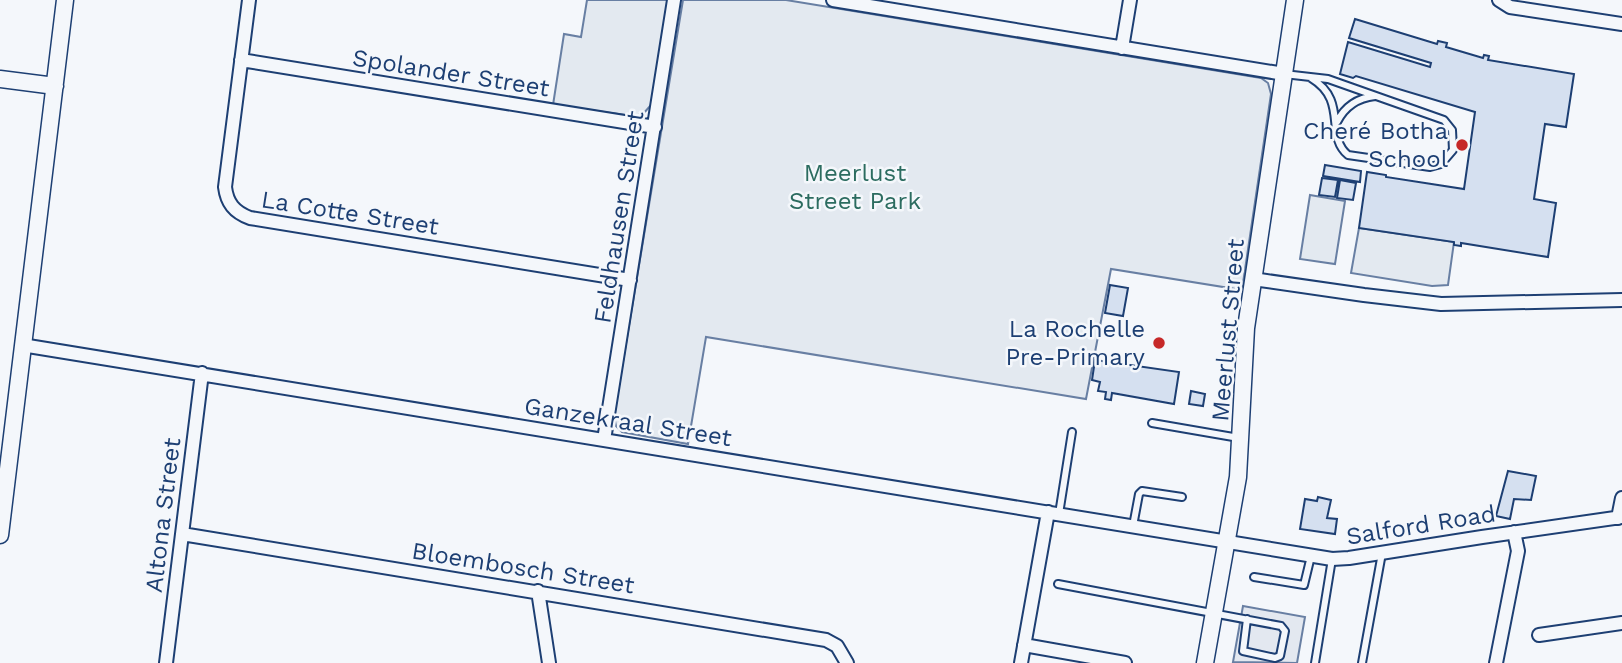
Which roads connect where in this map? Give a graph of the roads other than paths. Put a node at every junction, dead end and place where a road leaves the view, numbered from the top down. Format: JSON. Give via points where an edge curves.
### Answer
{"nodes":[{"id":1,"x":65,"y":0,"type":"edge"},
{"id":2,"x":249,"y":0,"type":"edge"},
{"id":3,"x":674,"y":0,"type":"edge"},
{"id":4,"x":833,"y":0,"type":"edge"},
{"id":5,"x":1130,"y":0,"type":"edge"},
{"id":6,"x":1295,"y":0,"type":"edge"},
{"id":7,"x":1499,"y":0,"type":"edge"},
{"id":8,"x":1622,"y":24,"type":"edge"},
{"id":9,"x":1122,"y":48,"type":"junction"},
{"id":10,"x":241,"y":60,"type":"junction"},
{"id":11,"x":1284,"y":74,"type":"junction"},
{"id":12,"x":1311,"y":78,"type":"junction"},
{"id":13,"x":0,"y":79,"type":"edge"},
{"id":14,"x":55,"y":86,"type":"junction"},
{"id":15,"x":1384,"y":97,"type":"junction"},
{"id":16,"x":1337,"y":124,"type":"junction"},
{"id":17,"x":654,"y":127,"type":"junction"},
{"id":18,"x":1253,"y":279,"type":"junction"},
{"id":19,"x":630,"y":280,"type":"junction"},
{"id":20,"x":1622,"y":300,"type":"edge"},
{"id":21,"x":22,"y":345,"type":"junction"},
{"id":22,"x":202,"y":373,"type":"junction"},
{"id":23,"x":1152,"y":423,"type":"dead end"},
{"id":24,"x":1072,"y":432,"type":"dead end"},
{"id":25,"x":1241,"y":438,"type":"junction"},
{"id":26,"x":604,"y":440,"type":"junction"},
{"id":27,"x":1182,"y":497,"type":"dead end"},
{"id":28,"x":1622,"y":498,"type":"edge"},
{"id":29,"x":1054,"y":513,"type":"junction"},
{"id":30,"x":1620,"y":518,"type":"edge"},
{"id":31,"x":1133,"y":526,"type":"junction"},
{"id":32,"x":1514,"y":532,"type":"junction"},
{"id":33,"x":182,"y":534,"type":"junction"},
{"id":34,"x":0,"y":535,"type":"edge"},
{"id":35,"x":1227,"y":542,"type":"junction"},
{"id":36,"x":1382,"y":553,"type":"junction"},
{"id":37,"x":1311,"y":556,"type":"junction"},
{"id":38,"x":1332,"y":559,"type":"junction"},
{"id":39,"x":1254,"y":577,"type":"dead end"},
{"id":40,"x":1058,"y":584,"type":"dead end"},
{"id":41,"x":538,"y":591,"type":"junction"},
{"id":42,"x":1214,"y":613,"type":"junction"},
{"id":43,"x":1247,"y":619,"type":"junction"},
{"id":44,"x":1622,"y":624,"type":"edge"},
{"id":45,"x":1539,"y":635,"type":"dead end"},
{"id":46,"x":1024,"y":645,"type":"junction"},
{"id":47,"x":166,"y":663,"type":"edge"},
{"id":48,"x":548,"y":663,"type":"edge"},
{"id":49,"x":847,"y":663,"type":"edge"},
{"id":50,"x":1021,"y":663,"type":"edge"},
{"id":51,"x":1125,"y":663,"type":"edge"},
{"id":52,"x":1205,"y":663,"type":"edge"},
{"id":53,"x":1315,"y":663,"type":"edge"},
{"id":54,"x":1362,"y":663,"type":"edge"},
{"id":55,"x":1496,"y":663,"type":"edge"}],
"edges":[{"from":1,"to":14,"type":"street"},
{"from":2,"to":10,"type":"street","name":"La Cotte Street"},
{"from":3,"to":17,"type":"street","name":"Feldhausen Street"},
{"from":4,"to":9,"type":"street"},
{"from":5,"to":9,"type":"street"},
{"from":6,"to":11,"type":"street","name":"Meerlust Street"},
{"from":7,"to":8,"type":"street","via":[[1510,7]]},
{"from":9,"to":11,"type":"street"},
{"from":10,"to":17,"type":"street","name":"Spolander Street"},
{"from":10,"to":19,"type":"street","name":"La Cotte Street","via":[[225,187],[229,202],[241,214]]},
{"from":11,"to":12,"type":"lane"},
{"from":11,"to":18,"type":"street","name":"Meerlust Street"},
{"from":12,"to":15,"type":"lane"},
{"from":12,"to":16,"type":"lane","via":[[1329,95]]},
{"from":13,"to":14,"type":"street"},
{"from":14,"to":21,"type":"street"},
{"from":15,"to":16,"type":"lane","via":[[1354,103]]},
{"from":15,"to":16,"type":"lane","via":[[1449,125],[1454,143],[1446,160],[1423,167],[1352,157],[1341,147]]},
{"from":17,"to":19,"type":"street","name":"Feldhausen Street"},
{"from":18,"to":20,"type":"street","via":[[1441,304]]},
{"from":18,"to":25,"type":"street","name":"Meerlust Street"},
{"from":19,"to":26,"type":"street","name":"Feldhausen Street"},
{"from":21,"to":22,"type":"street","name":"Ganzekraal Street"},
{"from":21,"to":34,"type":"street"},
{"from":22,"to":26,"type":"street","name":"Ganzekraal Street"},
{"from":22,"to":33,"type":"street","name":"Altona Street"},
{"from":23,"to":25,"type":"lane"},
{"from":24,"to":29,"type":"lane"},
{"from":25,"to":35,"type":"street","name":"Meerlust Street"},
{"from":26,"to":29,"type":"street","name":"Ganzekraal Street"},
{"from":27,"to":31,"type":"lane","via":[[1142,491]]},
{"from":28,"to":30,"type":"street"},
{"from":29,"to":31,"type":"street","name":"Ganzekraal Street"},
{"from":29,"to":46,"type":"street"},
{"from":30,"to":32,"type":"street","name":"Salford Road"},
{"from":31,"to":35,"type":"street","name":"Ganzekraal Street"},
{"from":32,"to":36,"type":"street","name":"Salford Road"},
{"from":32,"to":55,"type":"street","via":[[1518,552]]},
{"from":33,"to":41,"type":"street","name":"Bloembosch Street"},
{"from":33,"to":47,"type":"street","name":"Altona Street"},
{"from":35,"to":37,"type":"street","name":"Salford Road"},
{"from":35,"to":42,"type":"street","name":"Meerlust Street"},
{"from":36,"to":38,"type":"street","name":"Salford Road"},
{"from":36,"to":54,"type":"lane"},
{"from":37,"to":38,"type":"street","name":"Salford Road"},
{"from":37,"to":39,"type":"lane","via":[[1304,585]]},
{"from":38,"to":53,"type":"lane"},
{"from":40,"to":42,"type":"lane"},
{"from":41,"to":48,"type":"street"},
{"from":41,"to":49,"type":"street","name":"Bloembosch Street","via":[[826,640],[837,646]]},
{"from":42,"to":43,"type":"lane"},
{"from":42,"to":52,"type":"street","name":"Meerlust Street"},
{"from":43,"to":43,"type":"lane","via":[[1284,628],[1280,656],[1243,651]]},
{"from":44,"to":45,"type":"street"},
{"from":46,"to":50,"type":"street"},
{"from":46,"to":51,"type":"street"}]}
